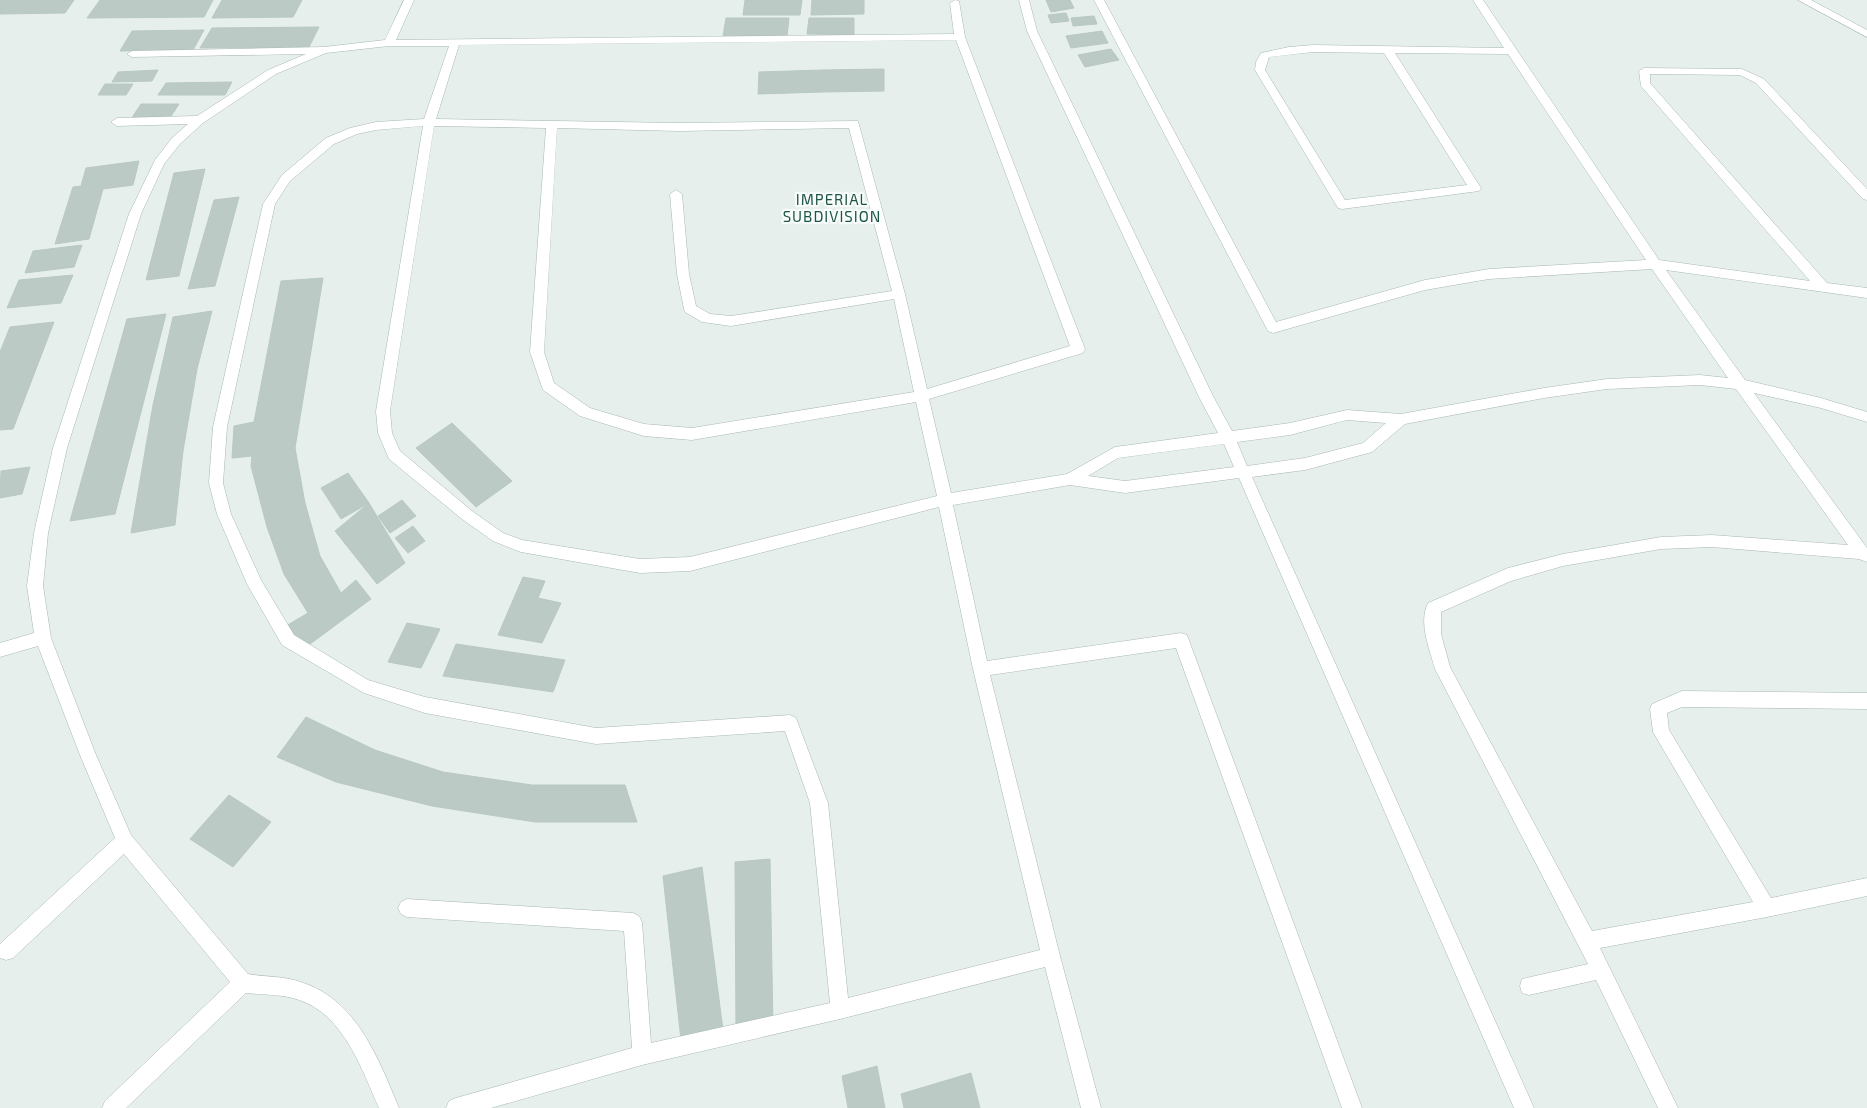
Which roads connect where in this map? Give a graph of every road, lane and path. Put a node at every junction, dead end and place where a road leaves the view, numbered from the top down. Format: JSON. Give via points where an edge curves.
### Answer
{"nodes":[{"id":1,"x":409,"y":0,"type":"edge"},
{"id":2,"x":1024,"y":0,"type":"edge"},
{"id":3,"x":1099,"y":0,"type":"edge"},
{"id":4,"x":1478,"y":0,"type":"edge"},
{"id":5,"x":1803,"y":0,"type":"edge"},
{"id":6,"x":955,"y":3,"type":"dead end"},
{"id":7,"x":1867,"y":34,"type":"edge"},
{"id":8,"x":960,"y":37,"type":"junction"},
{"id":9,"x":455,"y":42,"type":"junction"},
{"id":10,"x":388,"y":43,"type":"junction"},
{"id":11,"x":324,"y":50,"type":"junction"},
{"id":12,"x":1388,"y":50,"type":"junction"},
{"id":13,"x":1511,"y":51,"type":"junction"},
{"id":14,"x":132,"y":54,"type":"dead end"},
{"id":15,"x":199,"y":120,"type":"junction"},
{"id":16,"x":117,"y":122,"type":"dead end"},
{"id":17,"x":429,"y":122,"type":"junction"},
{"id":18,"x":552,"y":123,"type":"junction"},
{"id":19,"x":676,"y":194,"type":"dead end"},
{"id":20,"x":1867,"y":196,"type":"edge"},
{"id":21,"x":1654,"y":264,"type":"junction"},
{"id":22,"x":1823,"y":287,"type":"junction"},
{"id":23,"x":1867,"y":293,"type":"edge"},
{"id":24,"x":899,"y":294,"type":"junction"},
{"id":25,"x":1738,"y":384,"type":"junction"},
{"id":26,"x":922,"y":396,"type":"junction"},
{"id":27,"x":1867,"y":416,"type":"edge"},
{"id":28,"x":1401,"y":419,"type":"junction"},
{"id":29,"x":1228,"y":438,"type":"junction"},
{"id":30,"x":1243,"y":473,"type":"junction"},
{"id":31,"x":1070,"y":479,"type":"junction"},
{"id":32,"x":945,"y":500,"type":"junction"},
{"id":33,"x":1864,"y":554,"type":"edge"},
{"id":34,"x":43,"y":638,"type":"junction"},
{"id":35,"x":0,"y":650,"type":"edge"},
{"id":36,"x":980,"y":669,"type":"junction"},
{"id":37,"x":1867,"y":701,"type":"edge"},
{"id":38,"x":125,"y":841,"type":"junction"},
{"id":39,"x":1867,"y":887,"type":"edge"},
{"id":40,"x":407,"y":908,"type":"dead end"},
{"id":41,"x":1767,"y":908,"type":"junction"},
{"id":42,"x":1587,"y":941,"type":"junction"},
{"id":43,"x":6,"y":951,"type":"dead end"},
{"id":44,"x":1051,"y":956,"type":"junction"},
{"id":45,"x":1601,"y":970,"type":"junction"},
{"id":46,"x":243,"y":983,"type":"junction"},
{"id":47,"x":1529,"y":986,"type":"dead end"},
{"id":48,"x":840,"y":1010,"type":"junction"},
{"id":49,"x":642,"y":1055,"type":"junction"},
{"id":50,"x":112,"y":1108,"type":"edge"},
{"id":51,"x":389,"y":1108,"type":"edge"},
{"id":52,"x":456,"y":1108,"type":"edge"},
{"id":53,"x":1090,"y":1108,"type":"edge"},
{"id":54,"x":1352,"y":1108,"type":"edge"},
{"id":55,"x":1524,"y":1108,"type":"edge"},
{"id":56,"x":1668,"y":1108,"type":"edge"}],
"edges":[{"from":1,"to":10,"type":"street"},
{"from":2,"to":29,"type":"street","via":[[1032,31]]},
{"from":3,"to":21,"type":"street","via":[[1273,328],[1425,286],[1489,274]]},
{"from":4,"to":13,"type":"street"},
{"from":5,"to":7,"type":"street"},
{"from":6,"to":8,"type":"street"},
{"from":8,"to":9,"type":"street"},
{"from":8,"to":26,"type":"street","via":[[1078,349]]},
{"from":9,"to":10,"type":"street"},
{"from":9,"to":17,"type":"street"},
{"from":10,"to":11,"type":"street"},
{"from":11,"to":14,"type":"street"},
{"from":11,"to":15,"type":"street","via":[[272,72]]},
{"from":12,"to":12,"type":"street","via":[[1460,164],[1475,188],[1342,205],[1260,70],[1265,55],[1279,51]]},
{"from":12,"to":13,"type":"street"},
{"from":13,"to":21,"type":"street"},
{"from":15,"to":16,"type":"street"},
{"from":15,"to":34,"type":"street","via":[[159,163],[135,214],[60,448],[41,532],[35,586]]},
{"from":17,"to":18,"type":"street"},
{"from":17,"to":32,"type":"street","via":[[383,411],[385,432],[394,455],[467,515],[498,537],[522,546],[640,566],[690,564]]},
{"from":17,"to":48,"type":"street","via":[[376,126],[330,141],[286,178],[269,204],[220,427],[216,483],[224,514],[256,584],[288,640],[364,686],[425,705],[596,736],[790,722],[819,802]]},
{"from":18,"to":24,"type":"street","via":[[679,127],[854,124]]},
{"from":18,"to":26,"type":"street","via":[[537,352],[548,386],[585,412],[644,430],[692,434]]},
{"from":19,"to":24,"type":"street","via":[[683,274],[690,310],[707,319],[731,321]]},
{"from":20,"to":22,"type":"street","via":[[1760,81],[1742,72],[1644,72],[1645,84]]},
{"from":21,"to":22,"type":"street"},
{"from":21,"to":25,"type":"street"},
{"from":22,"to":23,"type":"street"},
{"from":24,"to":26,"type":"street"},
{"from":25,"to":27,"type":"street"},
{"from":25,"to":28,"type":"street","via":[[1700,380],[1608,384]]},
{"from":25,"to":33,"type":"street"},
{"from":26,"to":32,"type":"street"},
{"from":28,"to":29,"type":"street","via":[[1348,415],[1290,429]]},
{"from":28,"to":30,"type":"street","via":[[1367,448],[1305,464]]},
{"from":29,"to":30,"type":"street"},
{"from":29,"to":31,"type":"street","via":[[1115,453]]},
{"from":30,"to":31,"type":"street","via":[[1126,487]]},
{"from":30,"to":55,"type":"street"},
{"from":31,"to":32,"type":"street"},
{"from":32,"to":36,"type":"street"},
{"from":33,"to":42,"type":"street","via":[[1712,541],[1661,543],[1563,560],[1508,575],[1433,608],[1433,634],[1443,669]]},
{"from":34,"to":35,"type":"street"},
{"from":34,"to":38,"type":"street"},
{"from":36,"to":44,"type":"street"},
{"from":36,"to":54,"type":"street","via":[[1181,640]]},
{"from":37,"to":41,"type":"street","via":[[1682,699],[1658,709],[1661,732]]},
{"from":38,"to":43,"type":"street"},
{"from":38,"to":46,"type":"street"},
{"from":39,"to":41,"type":"street"},
{"from":40,"to":49,"type":"street","via":[[633,922]]},
{"from":41,"to":42,"type":"street"},
{"from":42,"to":45,"type":"street"},
{"from":44,"to":48,"type":"street"},
{"from":44,"to":53,"type":"street"},
{"from":45,"to":47,"type":"street"},
{"from":45,"to":56,"type":"street"},
{"from":46,"to":50,"type":"street"},
{"from":46,"to":51,"type":"street","via":[[301,992],[331,1006],[351,1031]]},
{"from":48,"to":49,"type":"street"},
{"from":49,"to":52,"type":"street"}]}
